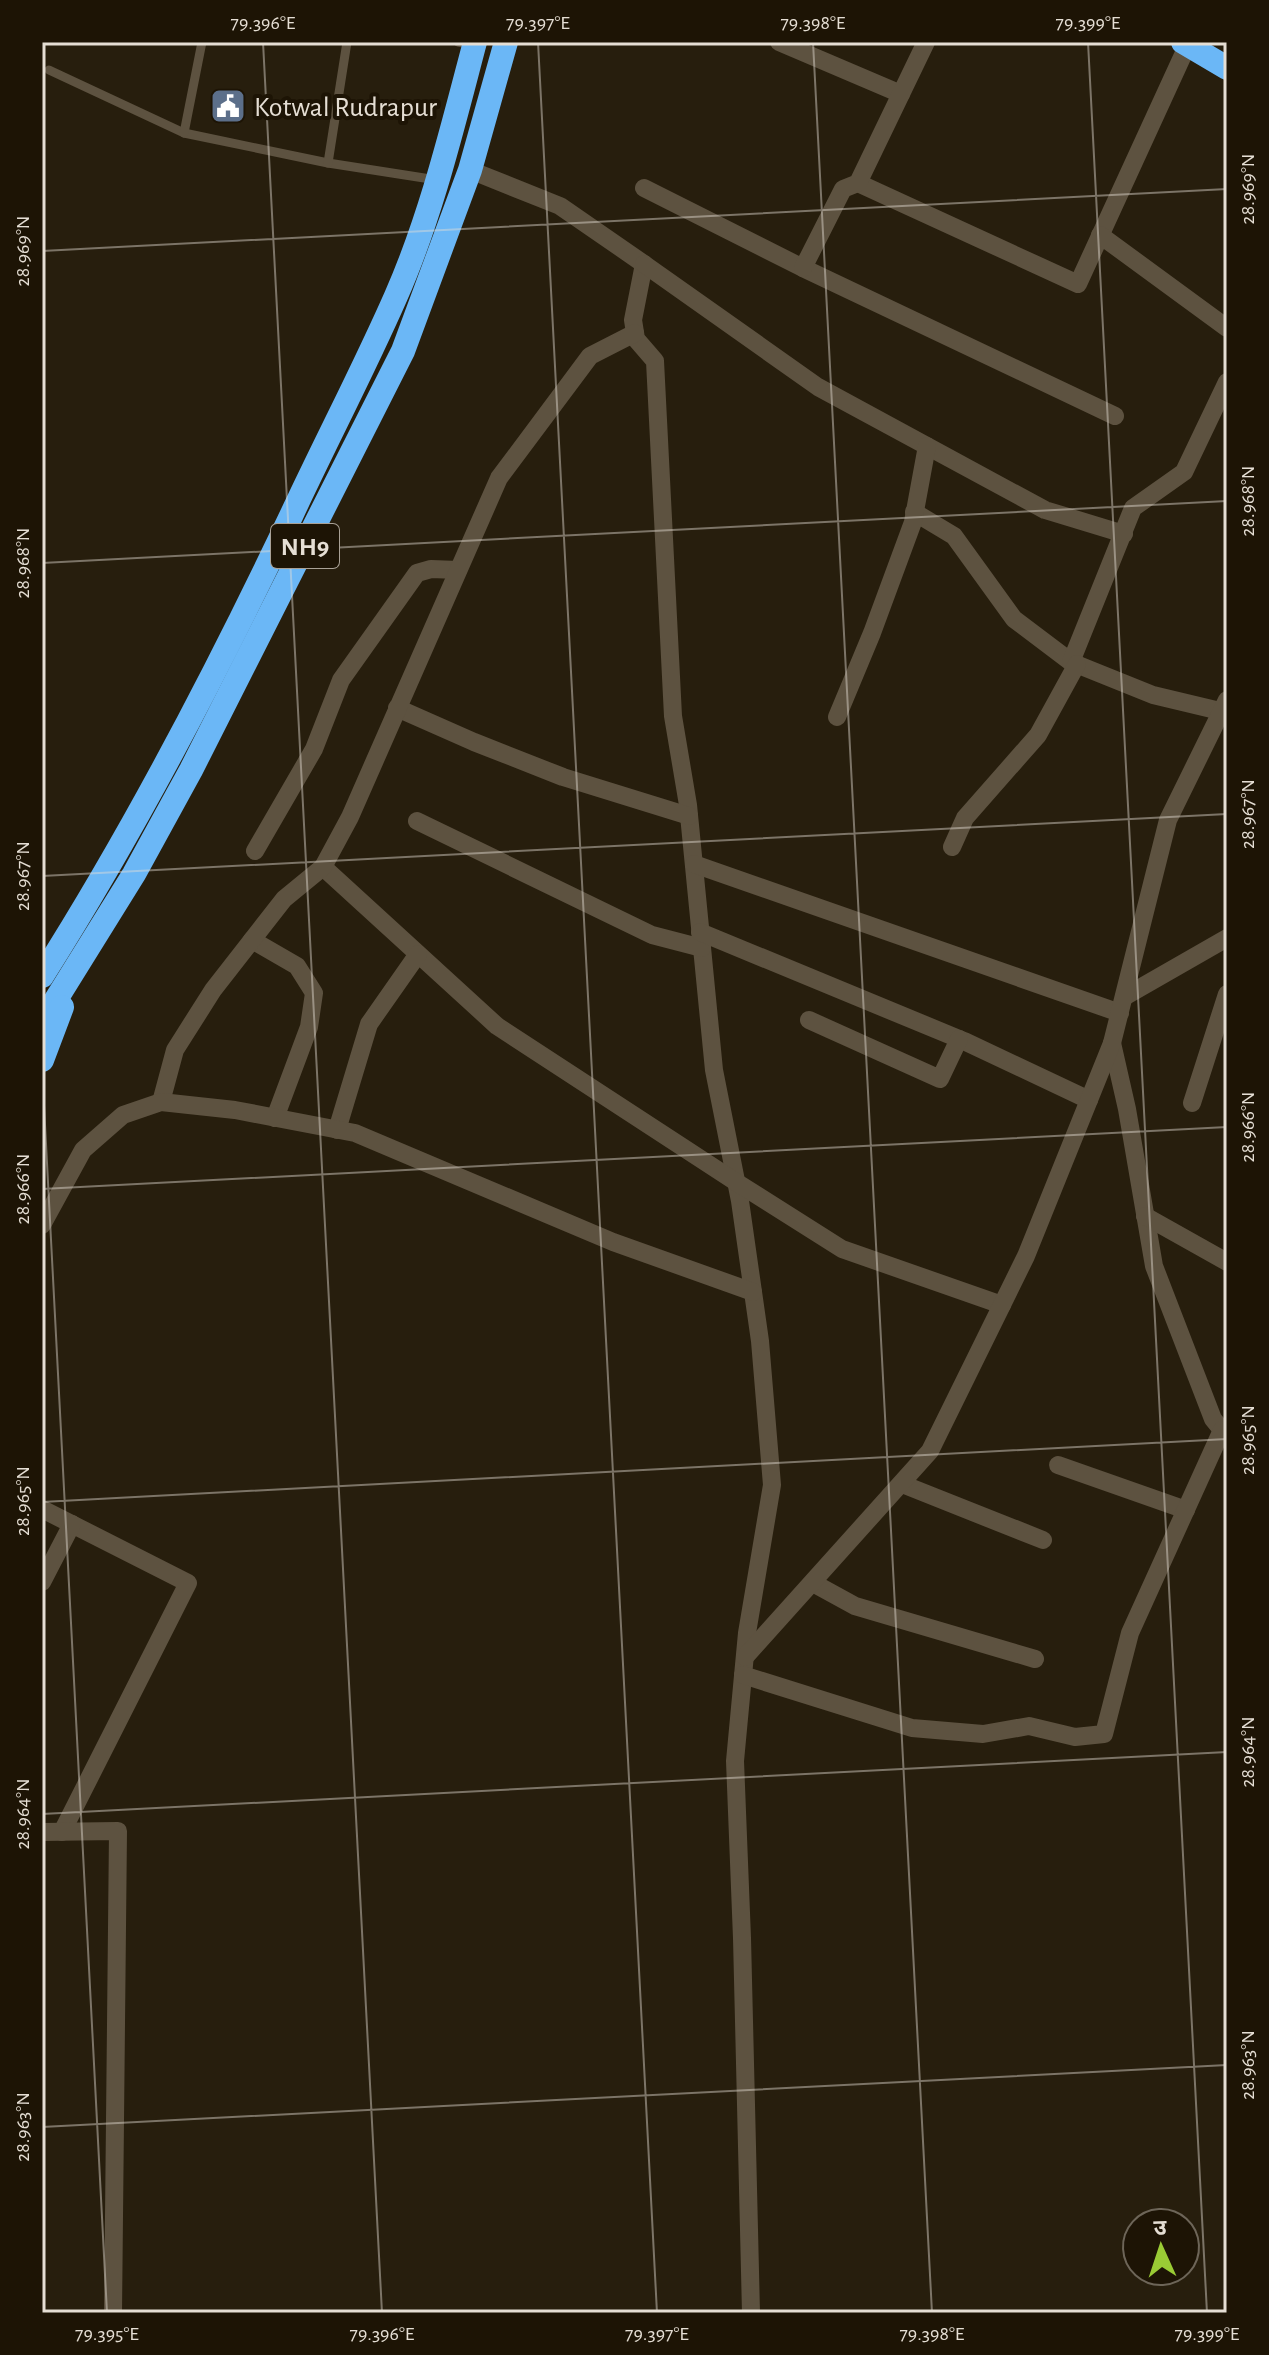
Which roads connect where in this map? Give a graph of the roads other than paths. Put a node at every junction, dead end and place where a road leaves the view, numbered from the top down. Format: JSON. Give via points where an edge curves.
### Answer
{"nodes":[{"id":1,"x":202,"y":42,"type":"edge"},
{"id":2,"x":347,"y":42,"type":"edge"},
{"id":3,"x":506,"y":42,"type":"edge"},
{"id":4,"x":779,"y":42,"type":"edge"},
{"id":5,"x":926,"y":42,"type":"edge"},
{"id":6,"x":469,"y":43,"type":"edge"},
{"id":7,"x":1187,"y":43,"type":"edge"},
{"id":8,"x":1227,"y":68,"type":"edge"},
{"id":9,"x":49,"y":70,"type":"dead end"},
{"id":10,"x":901,"y":94,"type":"junction"},
{"id":11,"x":184,"y":133,"type":"junction"},
{"id":12,"x":328,"y":163,"type":"junction"},
{"id":13,"x":440,"y":170,"type":"junction"},
{"id":14,"x":470,"y":170,"type":"junction"},
{"id":15,"x":858,"y":183,"type":"junction"},
{"id":16,"x":644,"y":188,"type":"dead end"},
{"id":17,"x":1100,"y":235,"type":"junction"},
{"id":18,"x":644,"y":264,"type":"junction"},
{"id":19,"x":803,"y":268,"type":"junction"},
{"id":20,"x":1227,"y":328,"type":"edge"},
{"id":21,"x":635,"y":333,"type":"junction"},
{"id":22,"x":1227,"y":382,"type":"edge"},
{"id":23,"x":1115,"y":416,"type":"dead end"},
{"id":24,"x":927,"y":446,"type":"junction"},
{"id":25,"x":308,"y":479,"type":"junction"},
{"id":26,"x":333,"y":489,"type":"junction"},
{"id":27,"x":914,"y":512,"type":"junction"},
{"id":28,"x":1124,"y":534,"type":"junction"},
{"id":29,"x":458,"y":570,"type":"junction"},
{"id":30,"x":263,"y":574,"type":"junction"},
{"id":31,"x":286,"y":585,"type":"junction"},
{"id":32,"x":1074,"y":663,"type":"junction"},
{"id":33,"x":1223,"y":706,"type":"edge"},
{"id":34,"x":397,"y":708,"type":"junction"},
{"id":35,"x":837,"y":717,"type":"dead end"},
{"id":36,"x":689,"y":816,"type":"junction"},
{"id":37,"x":417,"y":821,"type":"dead end"},
{"id":38,"x":952,"y":847,"type":"dead end"},
{"id":39,"x":255,"y":851,"type":"dead end"},
{"id":40,"x":694,"y":864,"type":"junction"},
{"id":41,"x":323,"y":867,"type":"junction"},
{"id":42,"x":1227,"y":938,"type":"edge"},
{"id":43,"x":252,"y":940,"type":"junction"},
{"id":44,"x":701,"y":940,"type":"junction"},
{"id":45,"x":64,"y":950,"type":"junction"},
{"id":46,"x":418,"y":954,"type":"junction"},
{"id":47,"x":42,"y":976,"type":"edge"},
{"id":48,"x":1227,"y":994,"type":"edge"},
{"id":49,"x":1122,"y":1005,"type":"junction"},
{"id":50,"x":809,"y":1020,"type":"dead end"},
{"id":51,"x":42,"y":1022,"type":"edge"},
{"id":52,"x":959,"y":1039,"type":"junction"},
{"id":53,"x":1112,"y":1043,"type":"junction"},
{"id":54,"x":42,"y":1060,"type":"edge"},
{"id":55,"x":1089,"y":1100,"type":"junction"},
{"id":56,"x":161,"y":1102,"type":"junction"},
{"id":57,"x":1192,"y":1103,"type":"dead end"},
{"id":58,"x":275,"y":1118,"type":"junction"},
{"id":59,"x":337,"y":1130,"type":"junction"},
{"id":60,"x":736,"y":1182,"type":"junction"},
{"id":61,"x":1145,"y":1216,"type":"junction"},
{"id":62,"x":44,"y":1217,"type":"edge"},
{"id":63,"x":1227,"y":1262,"type":"edge"},
{"id":64,"x":753,"y":1292,"type":"junction"},
{"id":65,"x":1002,"y":1305,"type":"junction"},
{"id":66,"x":1225,"y":1433,"type":"edge"},
{"id":67,"x":1058,"y":1465,"type":"dead end"},
{"id":68,"x":902,"y":1484,"type":"junction"},
{"id":69,"x":42,"y":1509,"type":"edge"},
{"id":70,"x":1186,"y":1510,"type":"junction"},
{"id":71,"x":72,"y":1524,"type":"junction"},
{"id":72,"x":1043,"y":1540,"type":"dead end"},
{"id":73,"x":42,"y":1582,"type":"edge"},
{"id":74,"x":813,"y":1583,"type":"junction"},
{"id":75,"x":1035,"y":1659,"type":"dead end"},
{"id":76,"x":744,"y":1666,"type":"junction"},
{"id":77,"x":42,"y":1832,"type":"edge"},
{"id":78,"x":62,"y":1832,"type":"junction"},
{"id":79,"x":113,"y":2313,"type":"edge"},
{"id":80,"x":751,"y":2313,"type":"edge"}],
"edges":[{"from":1,"to":11,"type":"lane"},
{"from":2,"to":12,"type":"lane"},
{"from":3,"to":14,"type":"highway","number":"NH9"},
{"from":4,"to":10,"type":"street"},
{"from":5,"to":10,"type":"street"},
{"from":6,"to":13,"type":"highway","number":"NH9"},
{"from":7,"to":8,"type":"highway"},
{"from":7,"to":17,"type":"street"},
{"from":9,"to":11,"type":"lane"},
{"from":10,"to":15,"type":"street"},
{"from":11,"to":12,"type":"lane"},
{"from":12,"to":13,"type":"lane"},
{"from":13,"to":14,"type":"highway"},
{"from":13,"to":25,"type":"highway","number":"NH9","via":[[397,294]]},
{"from":14,"to":18,"type":"street","via":[[560,206]]},
{"from":14,"to":26,"type":"highway","number":"NH9","via":[[403,351]]},
{"from":15,"to":17,"type":"street","via":[[1078,284]]},
{"from":15,"to":19,"type":"street","via":[[843,189]]},
{"from":16,"to":19,"type":"street"},
{"from":17,"to":20,"type":"street"},
{"from":18,"to":21,"type":"street"},
{"from":18,"to":24,"type":"street","via":[[818,387]]},
{"from":19,"to":23,"type":"street"},
{"from":21,"to":29,"type":"street","via":[[590,356],[499,478]]},
{"from":21,"to":36,"type":"street","via":[[655,361],[673,716]]},
{"from":22,"to":28,"type":"street","via":[[1184,472],[1133,508]]},
{"from":24,"to":27,"type":"street"},
{"from":24,"to":28,"type":"street","via":[[1045,510]]},
{"from":25,"to":26,"type":"highway"},
{"from":25,"to":30,"type":"highway","number":"NH9"},
{"from":26,"to":31,"type":"highway","number":"NH9"},
{"from":27,"to":32,"type":"street","via":[[954,536],[1014,619]]},
{"from":27,"to":35,"type":"street"},
{"from":28,"to":32,"type":"street"},
{"from":29,"to":34,"type":"street"},
{"from":29,"to":39,"type":"street","via":[[417,573],[341,680],[314,749]]},
{"from":30,"to":31,"type":"highway"},
{"from":30,"to":45,"type":"highway","number":"NH9"},
{"from":31,"to":45,"type":"highway","number":"NH9","via":[[134,874]]},
{"from":32,"to":33,"type":"street","via":[[1153,695]]},
{"from":32,"to":38,"type":"street","via":[[1038,735],[965,818]]},
{"from":33,"to":49,"type":"street","via":[[1168,820]]},
{"from":34,"to":36,"type":"street","via":[[563,777]]},
{"from":34,"to":41,"type":"street"},
{"from":36,"to":40,"type":"street"},
{"from":37,"to":44,"type":"street","via":[[652,935]]},
{"from":40,"to":44,"type":"street"},
{"from":40,"to":49,"type":"street"},
{"from":41,"to":43,"type":"street","via":[[284,899]]},
{"from":41,"to":46,"type":"street"},
{"from":42,"to":49,"type":"street"},
{"from":43,"to":56,"type":"street","via":[[175,1050]]},
{"from":43,"to":58,"type":"street","via":[[297,966],[314,993],[309,1027]]},
{"from":44,"to":52,"type":"street"},
{"from":44,"to":60,"type":"street","via":[[714,1070]]},
{"from":45,"to":47,"type":"highway","number":"NH9"},
{"from":45,"to":51,"type":"highway","number":"NH9"},
{"from":45,"to":54,"type":"highway"},
{"from":46,"to":59,"type":"street","via":[[369,1024]]},
{"from":46,"to":60,"type":"street","via":[[497,1026]]},
{"from":48,"to":57,"type":"street"},
{"from":49,"to":53,"type":"street"},
{"from":50,"to":52,"type":"street","via":[[940,1079]]},
{"from":52,"to":55,"type":"street"},
{"from":53,"to":55,"type":"street"},
{"from":53,"to":61,"type":"street"},
{"from":55,"to":65,"type":"street"},
{"from":56,"to":58,"type":"street"},
{"from":56,"to":62,"type":"street","via":[[123,1115],[83,1150]]},
{"from":58,"to":59,"type":"street"},
{"from":59,"to":64,"type":"street","via":[[613,1242]]},
{"from":60,"to":64,"type":"street"},
{"from":60,"to":65,"type":"street","via":[[842,1249]]},
{"from":61,"to":63,"type":"street"},
{"from":61,"to":66,"type":"street","via":[[1154,1266],[1213,1419]]},
{"from":64,"to":76,"type":"street","via":[[772,1485]]},
{"from":65,"to":68,"type":"street","via":[[930,1451]]},
{"from":66,"to":70,"type":"street"},
{"from":67,"to":70,"type":"street"},
{"from":68,"to":72,"type":"street"},
{"from":68,"to":74,"type":"street"},
{"from":69,"to":71,"type":"street"},
{"from":70,"to":76,"type":"street","via":[[1130,1633],[1104,1734],[1075,1737],[1029,1726],[983,1734],[912,1728]]},
{"from":71,"to":73,"type":"street"},
{"from":71,"to":78,"type":"street","via":[[188,1583]]},
{"from":74,"to":75,"type":"street","via":[[855,1606]]},
{"from":74,"to":76,"type":"street"},
{"from":76,"to":80,"type":"street","via":[[735,1761]]},
{"from":77,"to":78,"type":"street"},
{"from":78,"to":79,"type":"street","via":[[118,1831]]}]}
